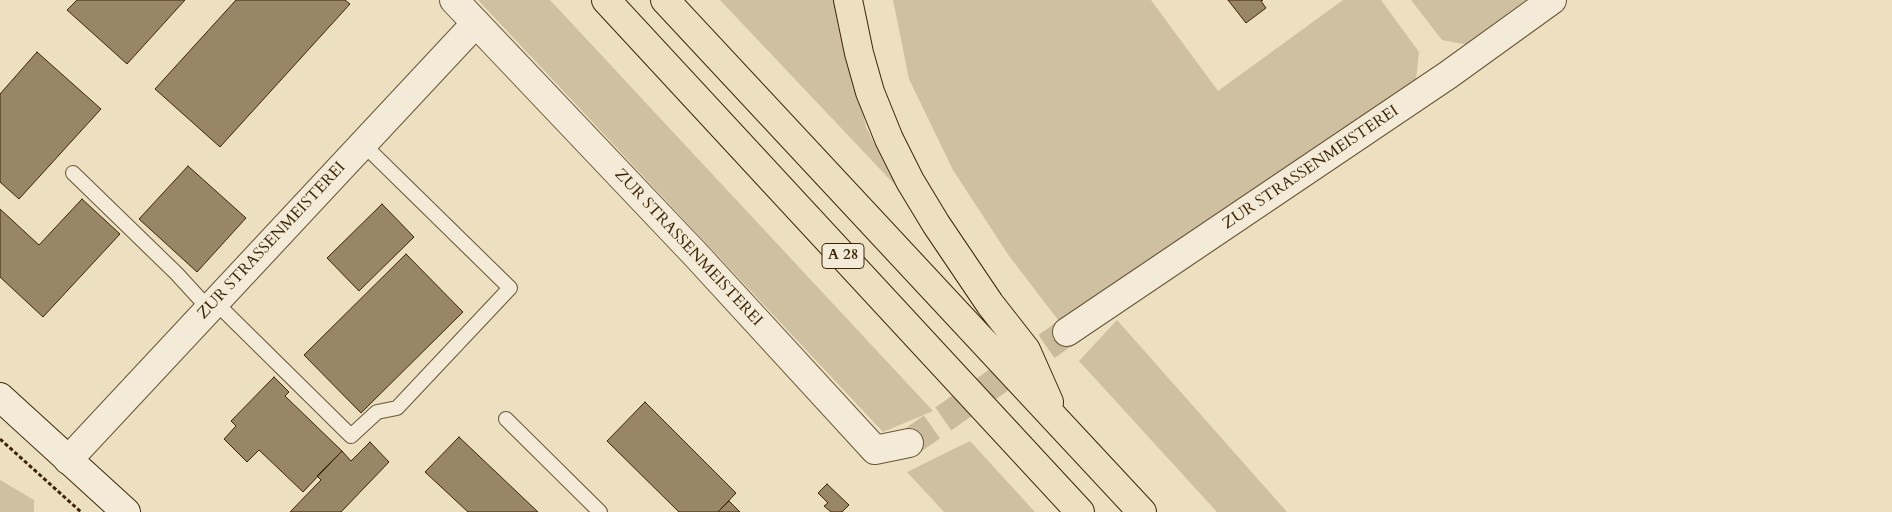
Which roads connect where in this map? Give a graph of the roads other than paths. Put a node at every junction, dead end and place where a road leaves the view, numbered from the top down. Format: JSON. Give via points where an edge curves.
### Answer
{"nodes":[{"id":1,"x":454,"y":0,"type":"edge"},
{"id":2,"x":606,"y":0,"type":"edge"},
{"id":3,"x":665,"y":0,"type":"edge"},
{"id":4,"x":848,"y":0,"type":"edge"},
{"id":5,"x":1552,"y":0,"type":"edge"},
{"id":6,"x":476,"y":23,"type":"junction"},
{"id":7,"x":363,"y":144,"type":"junction"},
{"id":8,"x":73,"y":174,"type":"dead end"},
{"id":9,"x":212,"y":306,"type":"junction"},
{"id":10,"x":1067,"y":332,"type":"tunnel mouth"},
{"id":11,"x":0,"y":397,"type":"edge"},
{"id":12,"x":506,"y":419,"type":"dead end"},
{"id":13,"x":1058,"y":421,"type":"junction"},
{"id":14,"x":909,"y":443,"type":"tunnel mouth"},
{"id":15,"x":68,"y":460,"type":"junction"},
{"id":16,"x":126,"y":512,"type":"edge"},
{"id":17,"x":600,"y":512,"type":"edge"},
{"id":18,"x":1080,"y":512,"type":"edge"},
{"id":19,"x":1142,"y":512,"type":"edge"}],
"edges":[{"from":1,"to":6,"type":"street","name":"ZUR STRASSENMEISTEREI"},
{"from":2,"to":18,"type":"highway","number":"A 28"},
{"from":3,"to":13,"type":"highway","number":"A 28"},
{"from":4,"to":13,"type":"highway","via":[[870,92],[889,139],[936,224],[990,304],[1026,350]]},
{"from":5,"to":10,"type":"street","name":"ZUR STRASSENMEISTEREI","via":[[1448,75]]},
{"from":6,"to":7,"type":"street","name":"ZUR STRASSENMEISTEREI"},
{"from":6,"to":14,"type":"street","name":"ZUR STRASSENMEISTEREI","via":[[875,450]]},
{"from":7,"to":9,"type":"street","name":"ZUR STRASSENMEISTEREI"},
{"from":7,"to":9,"type":"lane","via":[[510,288],[397,408],[377,412],[352,436]]},
{"from":8,"to":9,"type":"lane"},
{"from":9,"to":15,"type":"street","name":"ZUR STRASSENMEISTEREI"},
{"from":11,"to":15,"type":"street"},
{"from":12,"to":17,"type":"lane"},
{"from":13,"to":19,"type":"highway","number":"A 28"},
{"from":15,"to":16,"type":"street"}]}
